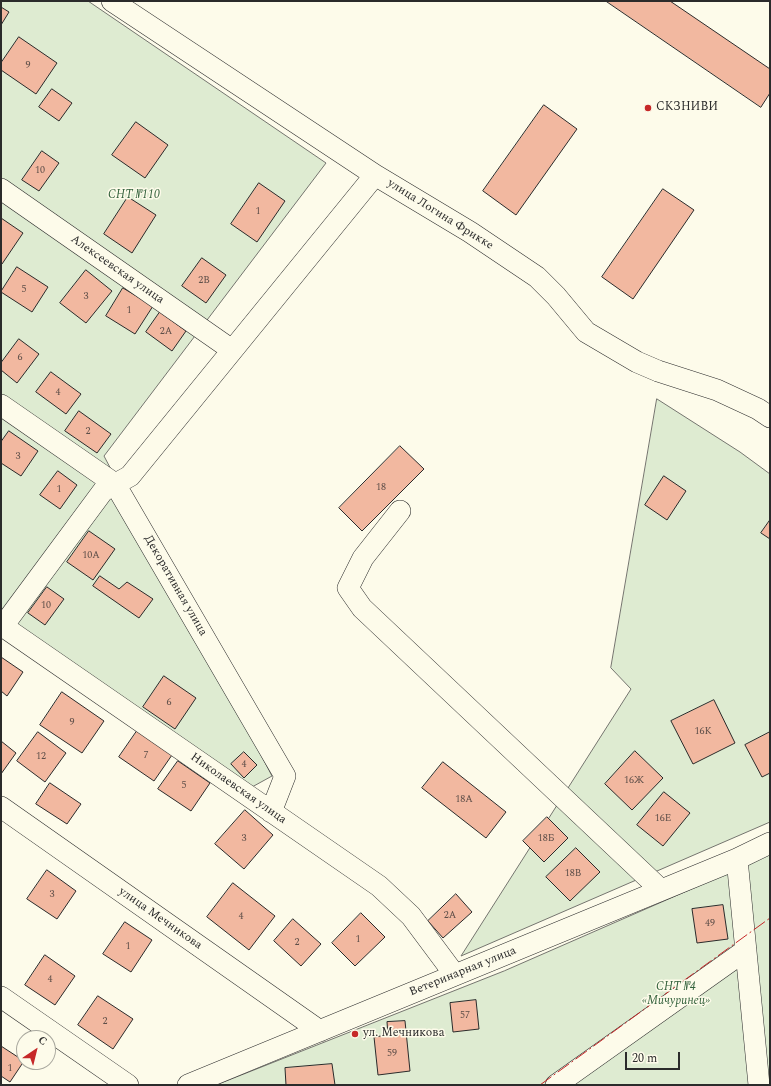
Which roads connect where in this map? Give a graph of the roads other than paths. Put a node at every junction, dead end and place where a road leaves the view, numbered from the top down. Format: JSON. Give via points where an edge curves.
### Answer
{"nodes":[{"id":1,"x":112,"y":1,"type":"edge"},
{"id":2,"x":375,"y":175,"type":"junction"},
{"id":3,"x":1,"y":189,"type":"edge"},
{"id":4,"x":232,"y":350,"type":"junction"},
{"id":5,"x":1,"y":405,"type":"edge"},
{"id":6,"x":770,"y":417,"type":"edge"},
{"id":7,"x":116,"y":484,"type":"junction"},
{"id":8,"x":400,"y":511,"type":"dead end"},
{"id":9,"x":2,"y":626,"type":"edge"},
{"id":10,"x":1,"y":807,"type":"edge"},
{"id":11,"x":271,"y":812,"type":"junction"},
{"id":12,"x":770,"y":843,"type":"edge"},
{"id":13,"x":737,"y":859,"type":"junction"},
{"id":14,"x":661,"y":890,"type":"junction"},
{"id":15,"x":746,"y":950,"type":"junction"},
{"id":16,"x":455,"y":975,"type":"junction"},
{"id":17,"x":1,"y":997,"type":"edge"},
{"id":18,"x":320,"y":1031,"type":"junction"},
{"id":19,"x":128,"y":1085,"type":"edge"},
{"id":20,"x":188,"y":1085,"type":"edge"},
{"id":21,"x":556,"y":1085,"type":"edge"},
{"id":22,"x":759,"y":1085,"type":"edge"}],
"edges":[{"from":1,"to":2,"type":"street","name":"улица Логина Фрикке"},
{"from":2,"to":4,"type":"street"},
{"from":2,"to":6,"type":"street","name":"улица Логина Фрикке","via":[[470,232],[537,277],[586,332],[637,362],[717,390]]},
{"from":3,"to":4,"type":"street","name":"Алексеевская улица"},
{"from":4,"to":7,"type":"street","via":[[130,476]]},
{"from":5,"to":7,"type":"street","name":"Декоративная улица"},
{"from":7,"to":9,"type":"street","via":[[103,491]]},
{"from":7,"to":11,"type":"street","name":"Декоративная улица","via":[[285,776]]},
{"from":8,"to":14,"type":"street","via":[[363,558],[348,588],[351,593],[362,608]]},
{"from":9,"to":11,"type":"street","name":"Николаевская улица"},
{"from":10,"to":18,"type":"street","name":"улица Мечникова"},
{"from":11,"to":16,"type":"street","name":"Николаевская улица","via":[[379,886],[411,916]]},
{"from":12,"to":13,"type":"street","name":"Ветеринарная улица"},
{"from":13,"to":14,"type":"street","name":"Ветеринарная улица"},
{"from":13,"to":15,"type":"street"},
{"from":14,"to":16,"type":"street","name":"Ветеринарная улица"},
{"from":15,"to":21,"type":"street"},
{"from":15,"to":22,"type":"street"},
{"from":16,"to":18,"type":"street","name":"Ветеринарная улица"},
{"from":17,"to":19,"type":"street"},
{"from":18,"to":20,"type":"street","name":"Ветеринарная улица"}]}
